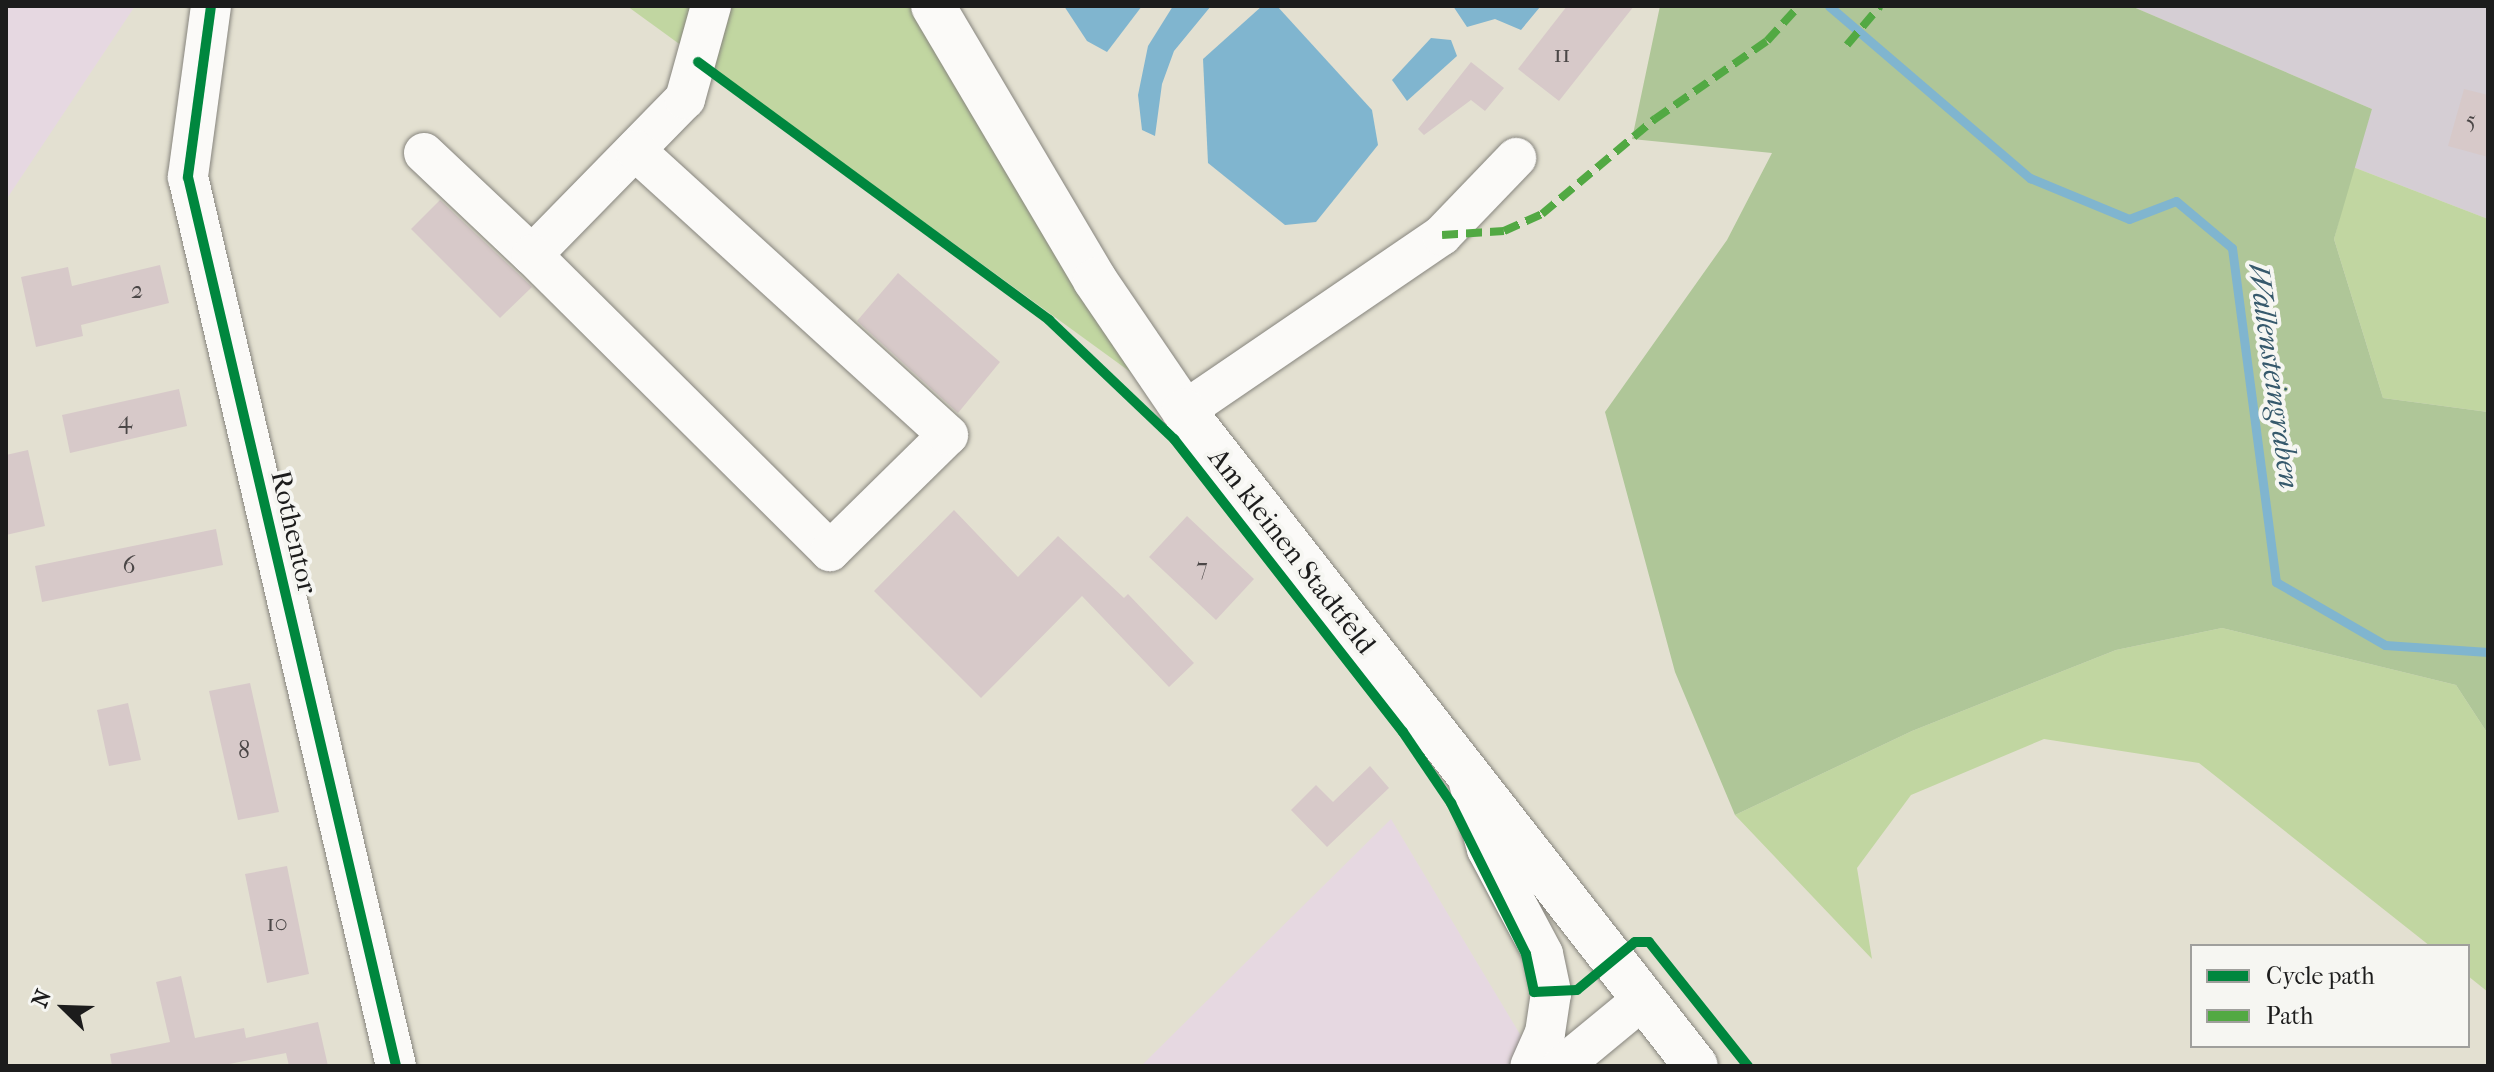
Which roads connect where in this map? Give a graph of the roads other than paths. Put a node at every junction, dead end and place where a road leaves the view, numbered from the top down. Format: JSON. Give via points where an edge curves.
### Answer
{"nodes":[{"id":1,"x":211,"y":6,"type":"edge"},
{"id":2,"x":711,"y":6,"type":"edge"},
{"id":3,"x":933,"y":6,"type":"edge"},
{"id":4,"x":635,"y":150,"type":"junction"},
{"id":5,"x":424,"y":153,"type":"dead end"},
{"id":6,"x":1516,"y":158,"type":"dead end"},
{"id":7,"x":532,"y":255,"type":"junction"},
{"id":8,"x":1184,"y":411,"type":"junction"},
{"id":9,"x":1468,"y":779,"type":"junction"},
{"id":10,"x":1642,"y":1000,"type":"junction"},
{"id":11,"x":396,"y":1066,"type":"edge"},
{"id":12,"x":1530,"y":1066,"type":"edge"},
{"id":13,"x":1562,"y":1066,"type":"edge"},
{"id":14,"x":1696,"y":1066,"type":"edge"}],
"edges":[{"from":1,"to":11,"type":"street","name":"Rothentor","via":[[188,177]]},
{"from":2,"to":4,"type":"street","via":[[685,99]]},
{"from":3,"to":8,"type":"main road","name":"Am kleinen Stadtfeld","via":[[1095,280]]},
{"from":4,"to":7,"type":"street"},
{"from":4,"to":7,"type":"street","via":[[948,435],[830,551]]},
{"from":5,"to":7,"type":"street"},
{"from":6,"to":8,"type":"street","via":[[1442,235]]},
{"from":8,"to":9,"type":"main road","name":"Am kleinen Stadtfeld"},
{"from":9,"to":10,"type":"main road","name":"Am kleinen Stadtfeld"},
{"from":9,"to":12,"type":"street","via":[[1487,849],[1543,954],[1551,993],[1545,1033]]},
{"from":10,"to":13,"type":"street"},
{"from":10,"to":14,"type":"main road","name":"Am kleinen Stadtfeld"}]}
